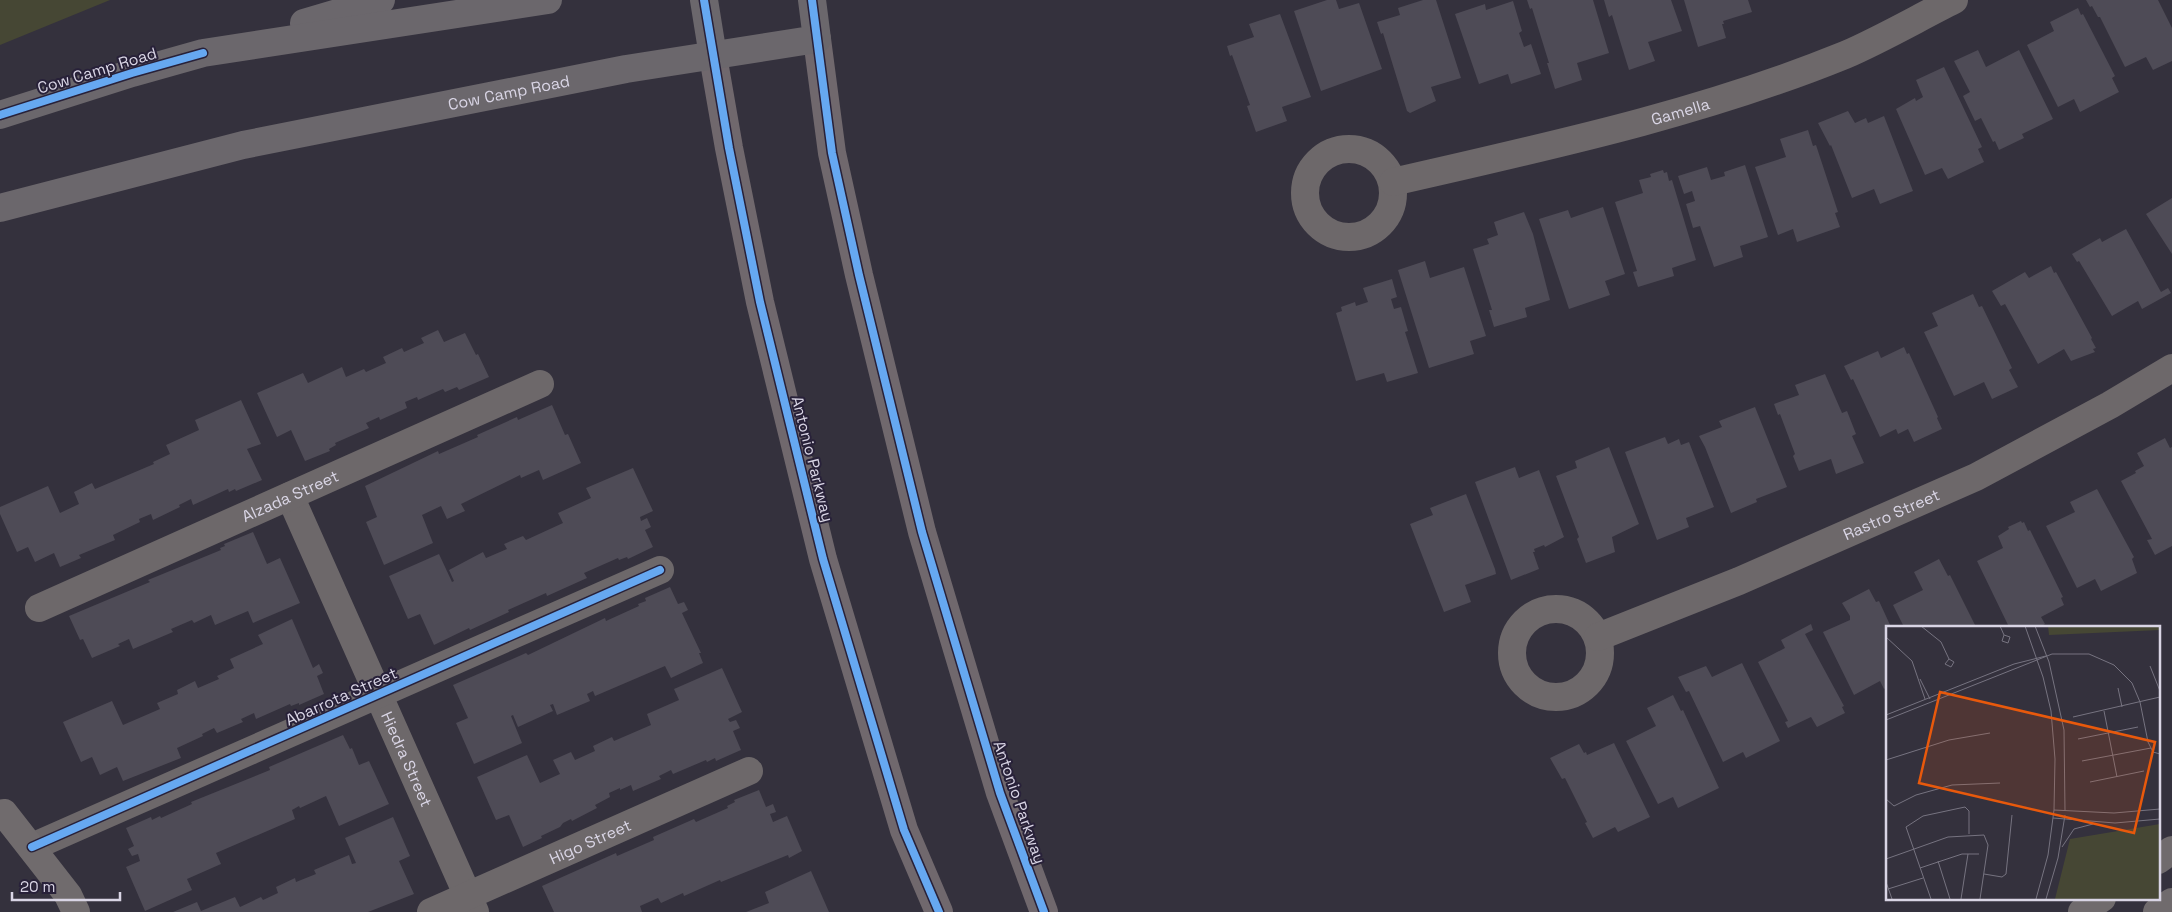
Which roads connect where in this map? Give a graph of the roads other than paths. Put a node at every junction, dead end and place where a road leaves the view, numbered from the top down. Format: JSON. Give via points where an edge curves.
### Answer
{"nodes":[{"id":1,"x":381,"y":0,"type":"edge"},
{"id":2,"x":548,"y":0,"type":"edge"},
{"id":3,"x":704,"y":0,"type":"edge"},
{"id":4,"x":812,"y":0,"type":"edge"},
{"id":5,"x":1954,"y":0,"type":"edge"},
{"id":6,"x":816,"y":39,"type":"junction"},
{"id":7,"x":203,"y":53,"type":"junction"},
{"id":8,"x":713,"y":56,"type":"junction"},
{"id":9,"x":0,"y":114,"type":"edge"},
{"id":10,"x":1393,"y":182,"type":"dead end"},
{"id":11,"x":0,"y":208,"type":"edge"},
{"id":12,"x":2172,"y":368,"type":"edge"},
{"id":13,"x":540,"y":384,"type":"dead end"},
{"id":14,"x":290,"y":496,"type":"junction"},
{"id":15,"x":660,"y":570,"type":"dead end"},
{"id":16,"x":39,"y":608,"type":"dead end"},
{"id":17,"x":1598,"y":636,"type":"dead end"},
{"id":18,"x":378,"y":694,"type":"junction"},
{"id":19,"x":749,"y":771,"type":"dead end"},
{"id":20,"x":2,"y":813,"type":"edge"},
{"id":21,"x":32,"y":847,"type":"junction"},
{"id":22,"x":2172,"y":850,"type":"edge"},
{"id":23,"x":2160,"y":859,"type":"edge"},
{"id":24,"x":2099,"y":900,"type":"edge"},
{"id":25,"x":2172,"y":902,"type":"edge"},
{"id":26,"x":471,"y":904,"type":"edge"},
{"id":27,"x":76,"y":912,"type":"edge"},
{"id":28,"x":431,"y":912,"type":"edge"},
{"id":29,"x":939,"y":912,"type":"edge"},
{"id":30,"x":1044,"y":912,"type":"edge"},
{"id":31,"x":2082,"y":912,"type":"edge"},
{"id":32,"x":2158,"y":912,"type":"edge"}],
"edges":[{"from":1,"to":7,"type":"highway"},
{"from":2,"to":7,"type":"highway","name":"Cow Camp Road"},
{"from":3,"to":8,"type":"highway","name":"Antonio Parkway"},
{"from":4,"to":6,"type":"highway","name":"Antonio Parkway"},
{"from":5,"to":10,"type":"street","name":"Gamella","via":[[1846,54],[1714,101],[1620,129]]},
{"from":6,"to":8,"type":"highway","name":"Cow Camp Road"},
{"from":6,"to":30,"type":"main road","name":"Antonio Parkway","via":[[832,153],[922,532],[1000,794]]},
{"from":7,"to":9,"type":"highway","name":"Cow Camp Road"},
{"from":8,"to":11,"type":"highway","name":"Cow Camp Road","via":[[626,69],[243,145]]},
{"from":8,"to":29,"type":"main road","name":"Antonio Parkway","via":[[760,302],[823,559],[904,830]]},
{"from":12,"to":17,"type":"street","name":"Rastro Street","via":[[1976,477],[1747,577]]},
{"from":13,"to":14,"type":"street","name":"Alzada Street"},
{"from":14,"to":16,"type":"street","name":"Alzada Street"},
{"from":14,"to":18,"type":"street","name":"Hiedra Street"},
{"from":15,"to":18,"type":"street","name":"Abarrota Street"},
{"from":18,"to":21,"type":"street","name":"Abarrota Street"},
{"from":18,"to":26,"type":"street","name":"Hiedra Street"},
{"from":19,"to":26,"type":"street","name":"Higo Street"},
{"from":20,"to":21,"type":"street"},
{"from":21,"to":27,"type":"street","via":[[68,895]]},
{"from":22,"to":23,"type":"street"},
{"from":24,"to":31,"type":"street"},
{"from":25,"to":32,"type":"street"},
{"from":26,"to":28,"type":"street","name":"Higo Street"}]}
